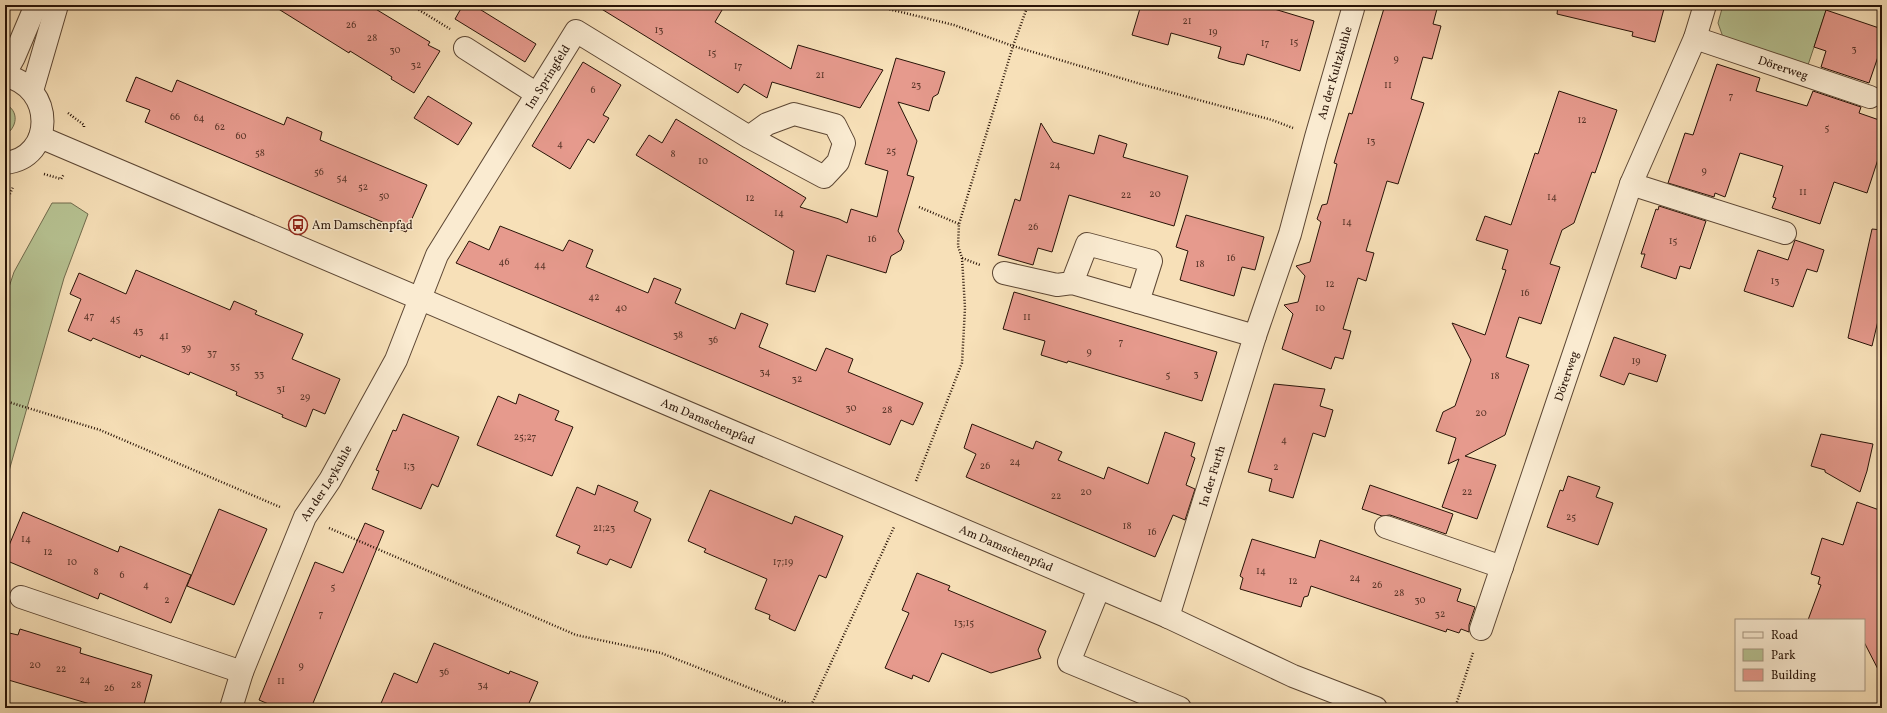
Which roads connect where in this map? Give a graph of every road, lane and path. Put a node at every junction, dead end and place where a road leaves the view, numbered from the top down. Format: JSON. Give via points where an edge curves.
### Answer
{"nodes":[{"id":1,"x":36,"y":5,"type":"edge"},
{"id":2,"x":57,"y":5,"type":"edge"},
{"id":3,"x":411,"y":5,"type":"edge"},
{"id":4,"x":872,"y":5,"type":"edge"},
{"id":5,"x":1028,"y":5,"type":"edge"},
{"id":6,"x":1705,"y":5,"type":"edge"},
{"id":7,"x":1350,"y":6,"type":"edge"},
{"id":8,"x":1695,"y":38,"type":"junction"},
{"id":9,"x":1013,"y":46,"type":"junction"},
{"id":10,"x":465,"y":48,"type":"joint"},
{"id":11,"x":5,"y":73,"type":"edge"},
{"id":12,"x":5,"y":76,"type":"edge"},
{"id":13,"x":32,"y":91,"type":"junction"},
{"id":14,"x":537,"y":94,"type":"junction"},
{"id":15,"x":1870,"y":97,"type":"dead end"},
{"id":16,"x":69,"y":114,"type":"dead end"},
{"id":17,"x":84,"y":125,"type":"dead end"},
{"id":18,"x":40,"y":137,"type":"junction"},
{"id":19,"x":749,"y":137,"type":"dead end"},
{"id":20,"x":1316,"y":137,"type":"junction"},
{"id":21,"x":5,"y":163,"type":"edge"},
{"id":22,"x":42,"y":173,"type":"dead end"},
{"id":23,"x":62,"y":179,"type":"dead end"},
{"id":24,"x":1631,"y":184,"type":"junction"},
{"id":25,"x":13,"y":187,"type":"dead end"},
{"id":26,"x":5,"y":205,"type":"edge"},
{"id":27,"x":920,"y":207,"type":"dead end"},
{"id":28,"x":959,"y":224,"type":"junction"},
{"id":29,"x":1785,"y":233,"type":"dead end"},
{"id":30,"x":1004,"y":273,"type":"dead end"},
{"id":31,"x":1072,"y":283,"type":"junction"},
{"id":32,"x":420,"y":298,"type":"junction"},
{"id":33,"x":1138,"y":302,"type":"junction"},
{"id":34,"x":1255,"y":336,"type":"junction"},
{"id":35,"x":5,"y":401,"type":"edge"},
{"id":36,"x":904,"y":505,"type":"junction"},
{"id":37,"x":305,"y":517,"type":"junction"},
{"id":38,"x":1386,"y":527,"type":"dead end"},
{"id":39,"x":1502,"y":567,"type":"junction"},
{"id":40,"x":1099,"y":588,"type":"junction"},
{"id":41,"x":21,"y":597,"type":"dead end"},
{"id":42,"x":1168,"y":617,"type":"junction"},
{"id":43,"x":1481,"y":629,"type":"joint"},
{"id":44,"x":242,"y":672,"type":"junction"},
{"id":45,"x":1351,"y":704,"type":"edge"},
{"id":46,"x":231,"y":708,"type":"edge"},
{"id":47,"x":800,"y":708,"type":"edge"},
{"id":48,"x":810,"y":708,"type":"edge"},
{"id":49,"x":1180,"y":708,"type":"edge"},
{"id":50,"x":1376,"y":708,"type":"edge"},
{"id":51,"x":1455,"y":708,"type":"edge"}],
"edges":[{"from":1,"to":11,"type":"street"},
{"from":2,"to":13,"type":"street"},
{"from":3,"to":10,"type":"path","via":[[464,38]]},
{"from":4,"to":9,"type":"path","via":[[954,25]]},
{"from":5,"to":9,"type":"path"},
{"from":6,"to":8,"type":"street","name":"Dörerweg"},
{"from":7,"to":20,"type":"street","name":"An der Kultzkuhle"},
{"from":8,"to":15,"type":"street","name":"Dörerweg"},
{"from":8,"to":24,"type":"street","name":"Dörerweg"},
{"from":9,"to":20,"type":"path","via":[[1272,120]]},
{"from":9,"to":28,"type":"path"},
{"from":10,"to":14,"type":"street"},
{"from":12,"to":13,"type":"street","via":[[24,83]]},
{"from":13,"to":18,"type":"street","via":[[43,112]]},
{"from":14,"to":19,"type":"street","name":"Im Springfeld","via":[[576,31]]},
{"from":14,"to":32,"type":"street","name":"Im Springfeld","via":[[437,255]]},
{"from":16,"to":17,"type":"path"},
{"from":18,"to":21,"type":"street","via":[[33,148],[22,157]]},
{"from":18,"to":32,"type":"street","name":"Am Damschenpfad"},
{"from":20,"to":34,"type":"street","name":"In der Furth","via":[[1290,234]]},
{"from":22,"to":23,"type":"path"},
{"from":24,"to":29,"type":"street"},
{"from":24,"to":39,"type":"street","name":"Dörerweg"},
{"from":25,"to":26,"type":"path"},
{"from":27,"to":28,"type":"path"},
{"from":28,"to":36,"type":"path","via":[[958,246],[962,258],[965,308],[962,362],[923,466]]},
{"from":30,"to":31,"type":"street","via":[[1057,285]]},
{"from":31,"to":33,"type":"street"},
{"from":31,"to":33,"type":"street","via":[[1087,244],[1151,261]]},
{"from":32,"to":36,"type":"street","name":"Am Damschenpfad"},
{"from":32,"to":37,"type":"street","name":"An der Leykuhle","via":[[396,360],[330,480]]},
{"from":33,"to":34,"type":"street"},
{"from":34,"to":42,"type":"street","name":"In der Furth"},
{"from":35,"to":37,"type":"path","via":[[100,430]]},
{"from":36,"to":40,"type":"street","name":"Am Damschenpfad"},
{"from":36,"to":48,"type":"path"},
{"from":37,"to":44,"type":"street","name":"An der Leykuhle"},
{"from":37,"to":47,"type":"path","via":[[576,635],[661,653]]},
{"from":38,"to":39,"type":"street"},
{"from":39,"to":43,"type":"street","name":"Dörerweg"},
{"from":40,"to":42,"type":"street","name":"Am Damschenpfad"},
{"from":40,"to":49,"type":"street","via":[[1069,662]]},
{"from":41,"to":44,"type":"street"},
{"from":42,"to":45,"type":"street","name":"Am Damschenpfad"},
{"from":43,"to":51,"type":"path"},
{"from":44,"to":46,"type":"street","name":"An der Leykuhle"},
{"from":45,"to":50,"type":"street","name":"Am Damschenpfad"}]}
